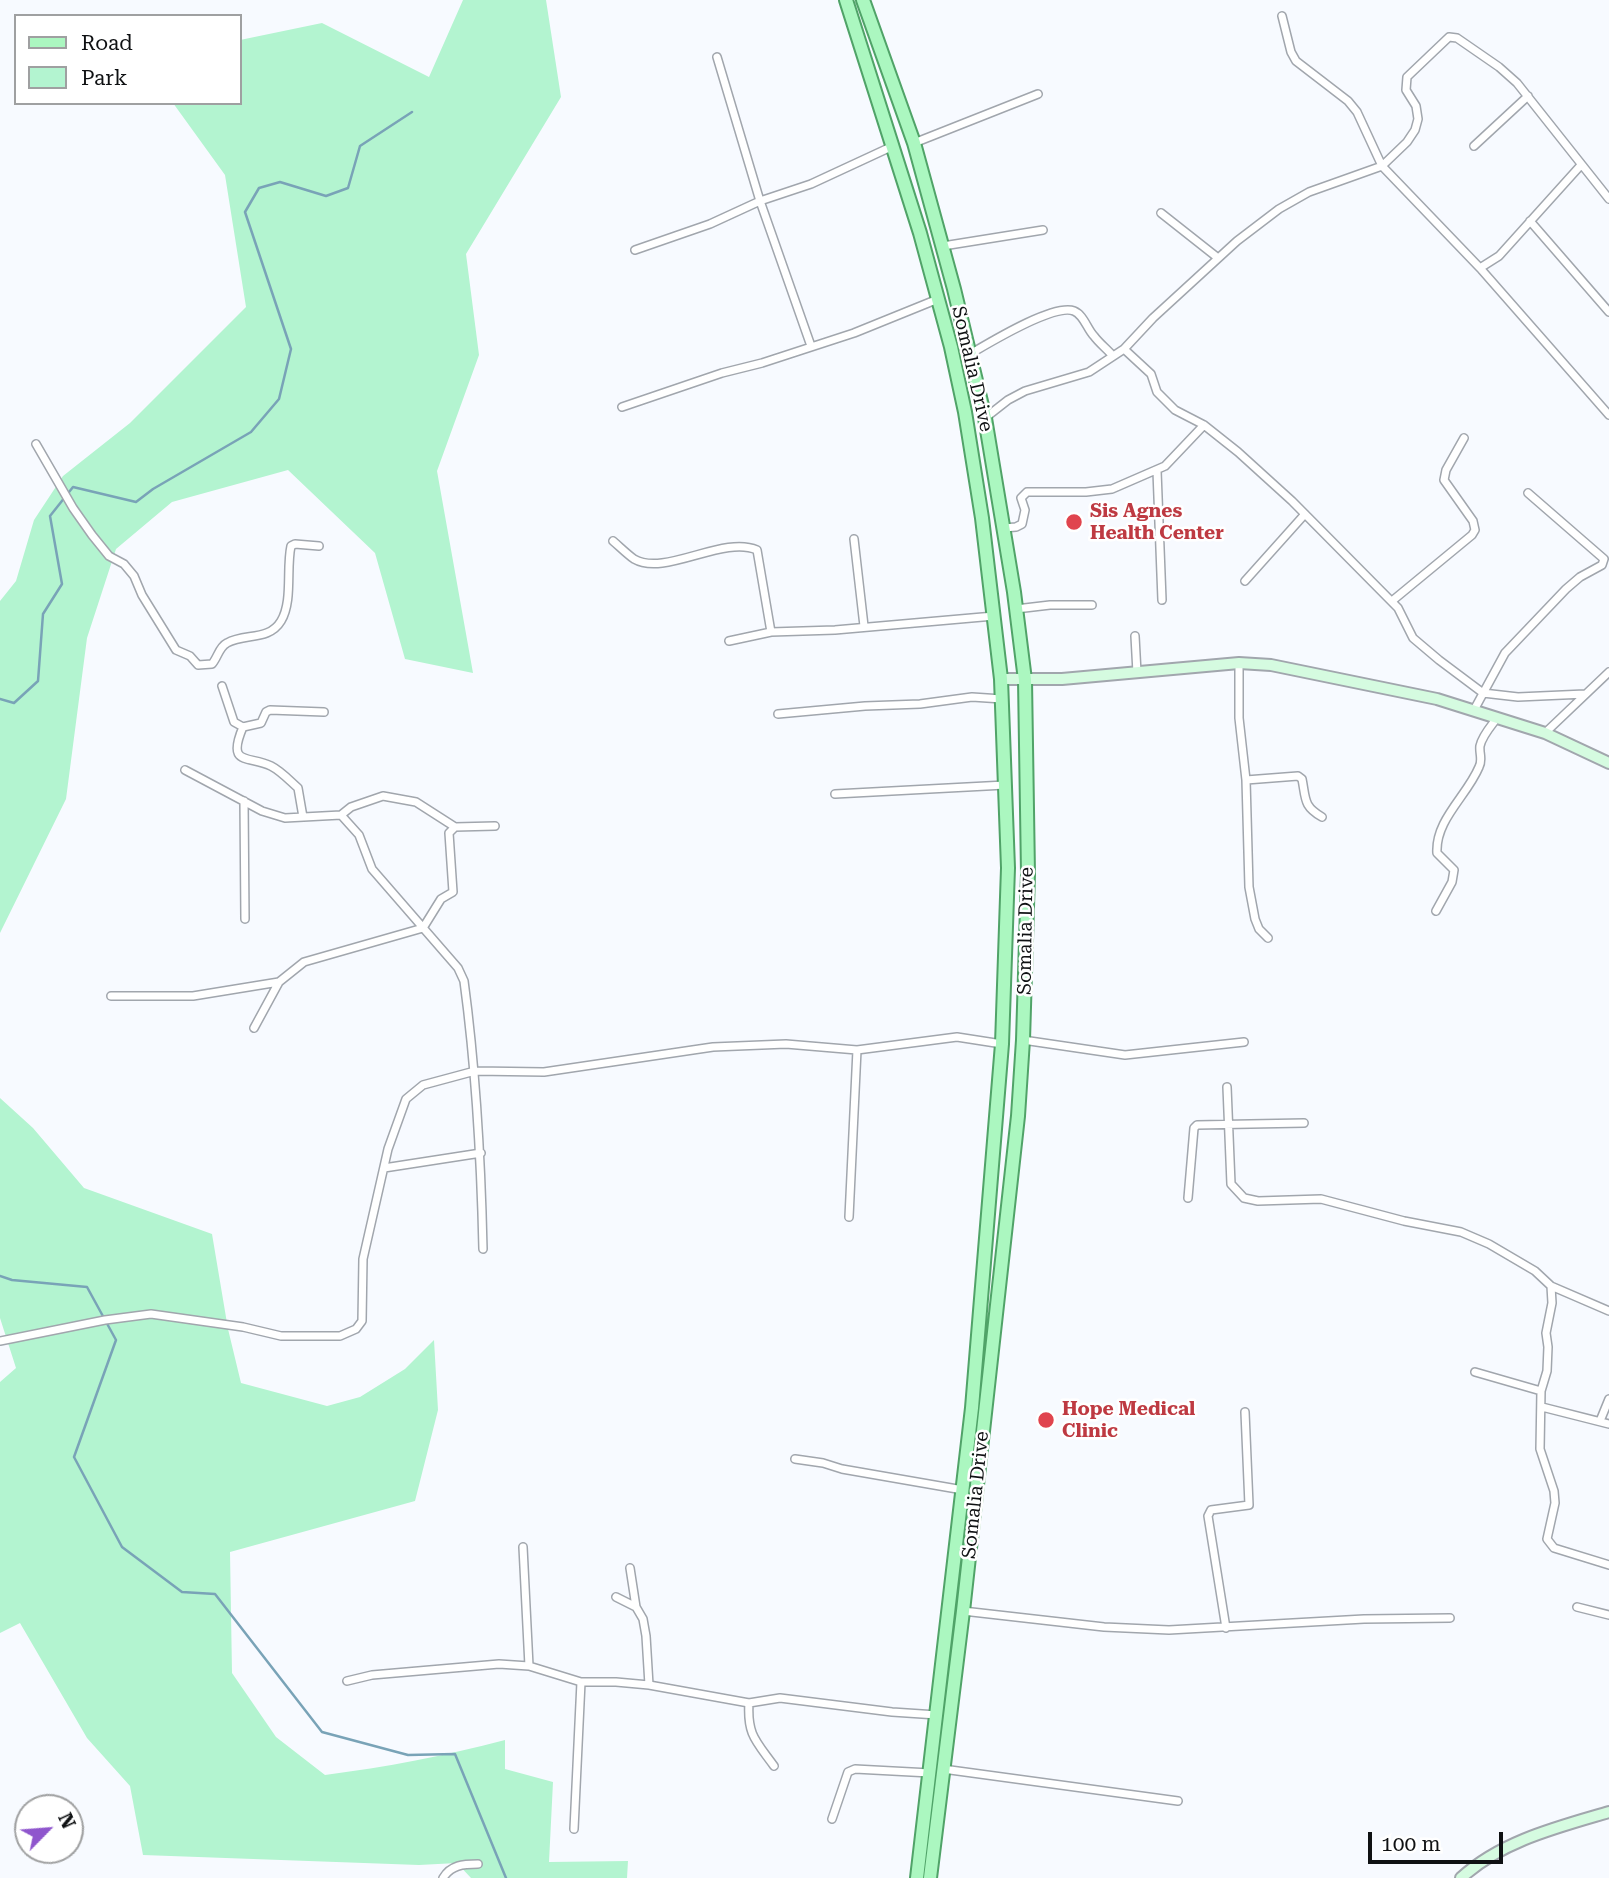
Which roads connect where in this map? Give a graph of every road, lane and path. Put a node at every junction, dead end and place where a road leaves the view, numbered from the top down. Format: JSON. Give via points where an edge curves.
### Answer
{"nodes":[{"id":1,"x":846,"y":0,"type":"edge"},
{"id":2,"x":863,"y":0,"type":"edge"},
{"id":3,"x":1282,"y":16,"type":"dead end"},
{"id":4,"x":717,"y":57,"type":"dead end"},
{"id":5,"x":1038,"y":94,"type":"dead end"},
{"id":6,"x":1528,"y":96,"type":"junction"},
{"id":7,"x":914,"y":143,"type":"junction"},
{"id":8,"x":893,"y":146,"type":"junction"},
{"id":9,"x":1474,"y":146,"type":"dead end"},
{"id":10,"x":1581,"y":165,"type":"junction"},
{"id":11,"x":1382,"y":166,"type":"junction"},
{"id":12,"x":1609,"y":199,"type":"edge"},
{"id":13,"x":760,"y":201,"type":"junction"},
{"id":14,"x":1161,"y":213,"type":"dead end"},
{"id":15,"x":1530,"y":221,"type":"junction"},
{"id":16,"x":1043,"y":230,"type":"dead end"},
{"id":17,"x":943,"y":246,"type":"junction"},
{"id":18,"x":635,"y":250,"type":"dead end"},
{"id":19,"x":1219,"y":258,"type":"junction"},
{"id":20,"x":1480,"y":268,"type":"junction"},
{"id":21,"x":939,"y":299,"type":"junction"},
{"id":22,"x":1609,"y":312,"type":"edge"},
{"id":23,"x":811,"y":346,"type":"junction"},
{"id":24,"x":1124,"y":349,"type":"junction"},
{"id":25,"x":970,"y":354,"type":"junction"},
{"id":26,"x":1113,"y":356,"type":"junction"},
{"id":27,"x":622,"y":407,"type":"dead end"},
{"id":28,"x":1609,"y":415,"type":"edge"},
{"id":29,"x":985,"y":418,"type":"junction"},
{"id":30,"x":1204,"y":425,"type":"junction"},
{"id":31,"x":1464,"y":438,"type":"dead end"},
{"id":32,"x":36,"y":444,"type":"dead end"},
{"id":33,"x":1157,"y":471,"type":"junction"},
{"id":34,"x":1528,"y":493,"type":"dead end"},
{"id":35,"x":1305,"y":514,"type":"junction"},
{"id":36,"x":1004,"y":527,"type":"junction"},
{"id":37,"x":854,"y":539,"type":"dead end"},
{"id":38,"x":613,"y":541,"type":"dead end"},
{"id":39,"x":319,"y":547,"type":"dead end"},
{"id":40,"x":1245,"y":581,"type":"dead end"},
{"id":41,"x":1162,"y":600,"type":"dead end"},
{"id":42,"x":1392,"y":601,"type":"junction"},
{"id":43,"x":1092,"y":605,"type":"dead end"},
{"id":44,"x":1016,"y":608,"type":"junction"},
{"id":45,"x":994,"y":616,"type":"junction"},
{"id":46,"x":864,"y":626,"type":"junction"},
{"id":47,"x":771,"y":632,"type":"junction"},
{"id":48,"x":1135,"y":636,"type":"dead end"},
{"id":49,"x":730,"y":641,"type":"dead end"},
{"id":50,"x":1239,"y":663,"type":"junction"},
{"id":51,"x":1609,"y":672,"type":"edge"},
{"id":52,"x":1137,"y":673,"type":"junction"},
{"id":53,"x":1001,"y":679,"type":"junction"},
{"id":54,"x":1025,"y":680,"type":"junction"},
{"id":55,"x":222,"y":686,"type":"dead end"},
{"id":56,"x":1483,"y":693,"type":"junction"},
{"id":57,"x":1586,"y":694,"type":"junction"},
{"id":58,"x":1002,"y":699,"type":"junction"},
{"id":59,"x":1474,"y":710,"type":"junction"},
{"id":60,"x":324,"y":712,"type":"dead end"},
{"id":61,"x":778,"y":714,"type":"dead end"},
{"id":62,"x":1497,"y":718,"type":"junction"},
{"id":63,"x":243,"y":727,"type":"junction"},
{"id":64,"x":1545,"y":733,"type":"junction"},
{"id":65,"x":1609,"y":763,"type":"edge"},
{"id":66,"x":185,"y":770,"type":"dead end"},
{"id":67,"x":1246,"y":780,"type":"junction"},
{"id":68,"x":1005,"y":785,"type":"junction"},
{"id":69,"x":835,"y":794,"type":"dead end"},
{"id":70,"x":244,"y":801,"type":"junction"},
{"id":71,"x":341,"y":815,"type":"junction"},
{"id":72,"x":303,"y":817,"type":"junction"},
{"id":73,"x":1322,"y":817,"type":"dead end"},
{"id":74,"x":495,"y":826,"type":"dead end"},
{"id":75,"x":454,"y":827,"type":"junction"},
{"id":76,"x":1436,"y":911,"type":"dead end"},
{"id":77,"x":245,"y":919,"type":"dead end"},
{"id":78,"x":423,"y":928,"type":"junction"},
{"id":79,"x":1268,"y":938,"type":"dead end"},
{"id":80,"x":279,"y":982,"type":"junction"},
{"id":81,"x":111,"y":996,"type":"dead end"},
{"id":82,"x":254,"y":1028,"type":"dead end"},
{"id":83,"x":1023,"y":1040,"type":"junction"},
{"id":84,"x":1244,"y":1042,"type":"dead end"},
{"id":85,"x":1002,"y":1044,"type":"junction"},
{"id":86,"x":858,"y":1050,"type":"junction"},
{"id":87,"x":475,"y":1071,"type":"junction"},
{"id":88,"x":1227,"y":1087,"type":"dead end"},
{"id":89,"x":1304,"y":1123,"type":"dead end"},
{"id":90,"x":1229,"y":1124,"type":"junction"},
{"id":91,"x":481,"y":1153,"type":"junction"},
{"id":92,"x":384,"y":1168,"type":"junction"},
{"id":93,"x":1188,"y":1198,"type":"dead end"},
{"id":94,"x":849,"y":1217,"type":"dead end"},
{"id":95,"x":483,"y":1249,"type":"dead end"},
{"id":96,"x":1551,"y":1286,"type":"junction"},
{"id":97,"x":1609,"y":1311,"type":"edge"},
{"id":98,"x":0,"y":1341,"type":"edge"},
{"id":99,"x":1475,"y":1372,"type":"dead end"},
{"id":100,"x":1541,"y":1391,"type":"junction"},
{"id":101,"x":1609,"y":1399,"type":"edge"},
{"id":102,"x":1542,"y":1407,"type":"junction"},
{"id":103,"x":1245,"y":1412,"type":"dead end"},
{"id":104,"x":1600,"y":1421,"type":"junction"},
{"id":105,"x":1609,"y":1424,"type":"edge"},
{"id":106,"x":795,"y":1460,"type":"dead end"},
{"id":107,"x":963,"y":1490,"type":"junction"},
{"id":108,"x":523,"y":1547,"type":"dead end"},
{"id":109,"x":1609,"y":1565,"type":"edge"},
{"id":110,"x":629,"y":1568,"type":"dead end"},
{"id":111,"x":616,"y":1597,"type":"dead end"},
{"id":112,"x":1577,"y":1607,"type":"dead end"},
{"id":113,"x":636,"y":1608,"type":"junction"},
{"id":114,"x":962,"y":1611,"type":"junction"},
{"id":115,"x":1609,"y":1615,"type":"edge"},
{"id":116,"x":1450,"y":1618,"type":"dead end"},
{"id":117,"x":1226,"y":1628,"type":"junction"},
{"id":118,"x":529,"y":1666,"type":"junction"},
{"id":119,"x":347,"y":1681,"type":"dead end"},
{"id":120,"x":581,"y":1682,"type":"junction"},
{"id":121,"x":649,"y":1685,"type":"junction"},
{"id":122,"x":749,"y":1703,"type":"junction"},
{"id":123,"x":937,"y":1715,"type":"junction"},
{"id":124,"x":774,"y":1766,"type":"dead end"},
{"id":125,"x":936,"y":1771,"type":"junction"},
{"id":126,"x":1178,"y":1801,"type":"dead end"},
{"id":127,"x":1609,"y":1812,"type":"edge"},
{"id":128,"x":832,"y":1819,"type":"dead end"},
{"id":129,"x":574,"y":1829,"type":"dead end"},
{"id":130,"x":478,"y":1864,"type":"dead end"},
{"id":131,"x":443,"y":1878,"type":"edge"},
{"id":132,"x":917,"y":1878,"type":"edge"},
{"id":133,"x":930,"y":1878,"type":"edge"},
{"id":134,"x":1461,"y":1878,"type":"edge"}],
"edges":[{"from":1,"to":8,"type":"main road","name":"Somalia Drive"},
{"from":2,"to":7,"type":"main road","name":"Somalia Drive"},
{"from":3,"to":11,"type":"street","via":[[1296,61],[1357,112]]},
{"from":4,"to":13,"type":"street"},
{"from":5,"to":7,"type":"street"},
{"from":6,"to":9,"type":"street"},
{"from":6,"to":10,"type":"street"},
{"from":6,"to":11,"type":"street","via":[[1499,67],[1449,37],[1407,78],[1406,90],[1418,118],[1415,130]]},
{"from":7,"to":17,"type":"main road","name":"Somalia Drive"},
{"from":8,"to":13,"type":"street","via":[[811,184]]},
{"from":8,"to":21,"type":"main road","name":"Somalia Drive"},
{"from":10,"to":12,"type":"street"},
{"from":10,"to":15,"type":"street"},
{"from":11,"to":19,"type":"street","via":[[1309,192],[1255,226]]},
{"from":11,"to":20,"type":"street"},
{"from":13,"to":18,"type":"street"},
{"from":13,"to":23,"type":"street"},
{"from":14,"to":19,"type":"street"},
{"from":15,"to":20,"type":"street","via":[[1499,256]]},
{"from":15,"to":22,"type":"street"},
{"from":16,"to":17,"type":"street"},
{"from":17,"to":25,"type":"main road","name":"Somalia Drive"},
{"from":19,"to":24,"type":"street"},
{"from":20,"to":28,"type":"street"},
{"from":21,"to":23,"type":"street"},
{"from":21,"to":45,"type":"main road","name":"Somalia Drive","via":[[965,412]]},
{"from":23,"to":27,"type":"street"},
{"from":24,"to":26,"type":"street"},
{"from":24,"to":30,"type":"street","via":[[1151,374],[1157,392],[1175,410]]},
{"from":25,"to":26,"type":"street","via":[[1031,321],[1073,310]]},
{"from":25,"to":29,"type":"main road","name":"Somalia Drive"},
{"from":26,"to":29,"type":"street","via":[[1089,372],[1025,391]]},
{"from":29,"to":36,"type":"main road","name":"Somalia Drive"},
{"from":30,"to":33,"type":"street"},
{"from":30,"to":35,"type":"street"},
{"from":31,"to":42,"type":"street","via":[[1444,481],[1475,530]]},
{"from":32,"to":39,"type":"street","via":[[92,536],[134,576],[176,650],[202,667],[212,664],[225,644],[264,635],[280,622],[286,605],[291,546]]},
{"from":33,"to":36,"type":"street","via":[[1112,489],[1027,492],[1021,498],[1025,510],[1022,524]]},
{"from":33,"to":41,"type":"street"},
{"from":34,"to":56,"type":"street","via":[[1604,559],[1566,589],[1506,653]]},
{"from":35,"to":40,"type":"street"},
{"from":35,"to":42,"type":"street"},
{"from":36,"to":44,"type":"main road","name":"Somalia Drive"},
{"from":37,"to":46,"type":"street"},
{"from":38,"to":47,"type":"street","via":[[646,562],[733,547],[757,550]]},
{"from":42,"to":56,"type":"street","via":[[1413,638]]},
{"from":43,"to":44,"type":"street"},
{"from":44,"to":54,"type":"main road","name":"Somalia Drive"},
{"from":45,"to":46,"type":"street"},
{"from":45,"to":53,"type":"main road","name":"Somalia Drive"},
{"from":46,"to":47,"type":"street"},
{"from":47,"to":49,"type":"street"},
{"from":48,"to":52,"type":"street"},
{"from":50,"to":52,"type":"street"},
{"from":50,"to":59,"type":"street","via":[[1326,675]]},
{"from":50,"to":67,"type":"street"},
{"from":51,"to":57,"type":"street"},
{"from":52,"to":54,"type":"street"},
{"from":53,"to":54,"type":"street"},
{"from":53,"to":58,"type":"main road","name":"Somalia Drive"},
{"from":54,"to":83,"type":"main road","name":"Somalia Drive","via":[[1028,874]]},
{"from":55,"to":63,"type":"street","via":[[234,722]]},
{"from":56,"to":57,"type":"street","via":[[1518,697]]},
{"from":56,"to":59,"type":"street"},
{"from":57,"to":64,"type":"street"},
{"from":58,"to":61,"type":"street","via":[[971,696]]},
{"from":58,"to":68,"type":"main road","name":"Somalia Drive"},
{"from":59,"to":62,"type":"street"},
{"from":60,"to":63,"type":"street","via":[[270,710],[261,723]]},
{"from":62,"to":64,"type":"street"},
{"from":62,"to":76,"type":"street","via":[[1480,745],[1480,766],[1436,841],[1437,853],[1454,870]]},
{"from":63,"to":72,"type":"street","via":[[237,741],[240,754],[247,761],[271,766],[298,788]]},
{"from":64,"to":65,"type":"street"},
{"from":66,"to":70,"type":"street"},
{"from":67,"to":73,"type":"street","via":[[1298,776],[1310,810]]},
{"from":67,"to":79,"type":"street","via":[[1251,897],[1259,929]]},
{"from":68,"to":69,"type":"street"},
{"from":68,"to":85,"type":"main road","name":"Somalia Drive","via":[[1008,868]]},
{"from":70,"to":72,"type":"street","via":[[285,818]]},
{"from":70,"to":77,"type":"street"},
{"from":71,"to":72,"type":"street"},
{"from":71,"to":75,"type":"street","via":[[383,796],[416,802]]},
{"from":71,"to":78,"type":"street","via":[[359,835],[372,869]]},
{"from":74,"to":75,"type":"street"},
{"from":75,"to":78,"type":"street","via":[[449,833],[453,892],[441,899]]},
{"from":78,"to":80,"type":"street","via":[[304,962]]},
{"from":78,"to":87,"type":"street","via":[[464,981]]},
{"from":80,"to":81,"type":"street","via":[[193,996]]},
{"from":80,"to":82,"type":"street"},
{"from":83,"to":84,"type":"street","via":[[1125,1055]]},
{"from":83,"to":114,"type":"main road","name":"Somalia Drive"},
{"from":85,"to":86,"type":"street","via":[[957,1037]]},
{"from":85,"to":107,"type":"main road","name":"Somalia Drive"},
{"from":86,"to":87,"type":"street","via":[[786,1044],[713,1047],[544,1072]]},
{"from":86,"to":94,"type":"street"},
{"from":87,"to":91,"type":"street"},
{"from":87,"to":92,"type":"street","via":[[423,1085],[406,1099]]},
{"from":88,"to":90,"type":"street"},
{"from":89,"to":90,"type":"street"},
{"from":90,"to":93,"type":"street","via":[[1194,1128]]},
{"from":90,"to":96,"type":"street","via":[[1231,1184],[1244,1198],[1321,1199],[1461,1232],[1535,1271]]},
{"from":91,"to":92,"type":"street"},
{"from":91,"to":95,"type":"street"},
{"from":92,"to":98,"type":"street","via":[[363,1259],[362,1321],[356,1329],[340,1335],[281,1336],[151,1314]]},
{"from":96,"to":97,"type":"street"},
{"from":96,"to":100,"type":"street"},
{"from":99,"to":100,"type":"street"},
{"from":100,"to":102,"type":"street"},
{"from":101,"to":104,"type":"street"},
{"from":102,"to":104,"type":"street"},
{"from":102,"to":109,"type":"street","via":[[1540,1449],[1555,1503],[1547,1539],[1554,1548]]},
{"from":103,"to":117,"type":"street","via":[[1249,1505],[1211,1510],[1208,1516]]},
{"from":104,"to":105,"type":"street"},
{"from":106,"to":107,"type":"street"},
{"from":107,"to":123,"type":"main road","name":"Somalia Drive"},
{"from":108,"to":118,"type":"street"},
{"from":110,"to":113,"type":"street"},
{"from":111,"to":113,"type":"street"},
{"from":112,"to":115,"type":"street"},
{"from":113,"to":121,"type":"street","via":[[646,1636]]},
{"from":114,"to":117,"type":"street","via":[[1104,1627]]},
{"from":114,"to":125,"type":"main road","name":"Somalia Drive"},
{"from":116,"to":117,"type":"street"},
{"from":118,"to":119,"type":"street","via":[[499,1664]]},
{"from":118,"to":120,"type":"street"},
{"from":120,"to":121,"type":"street"},
{"from":120,"to":129,"type":"street"},
{"from":121,"to":122,"type":"street"},
{"from":122,"to":123,"type":"street","via":[[789,1699]]},
{"from":122,"to":124,"type":"street","via":[[747,1725]]},
{"from":123,"to":125,"type":"main road","name":"Somalia Drive"},
{"from":125,"to":126,"type":"street"},
{"from":125,"to":128,"type":"street","via":[[848,1772]]},
{"from":125,"to":132,"type":"main road","name":"Somalia Drive"},
{"from":125,"to":133,"type":"main road","name":"Somalia Drive"},
{"from":127,"to":134,"type":"street","via":[[1546,1830],[1490,1856]]},
{"from":130,"to":131,"type":"street","via":[[452,1868]]}]}
